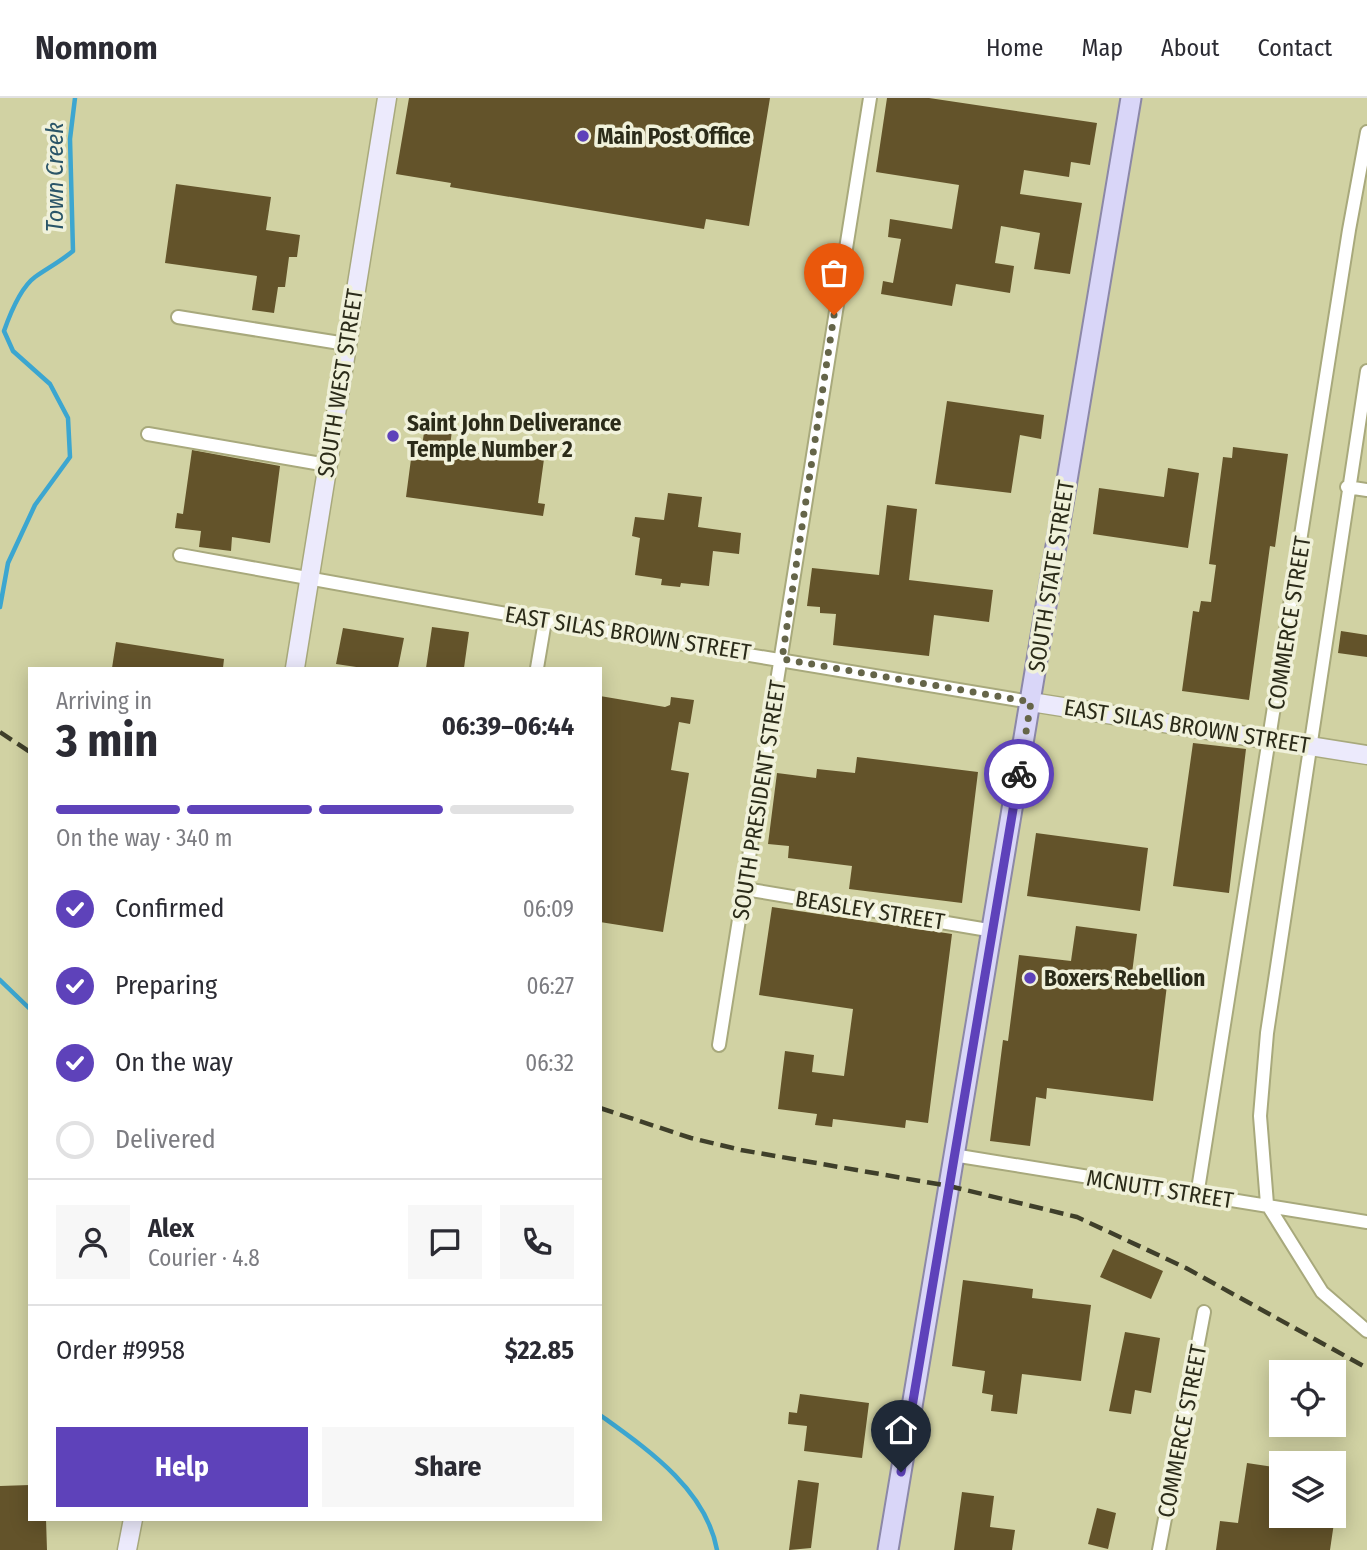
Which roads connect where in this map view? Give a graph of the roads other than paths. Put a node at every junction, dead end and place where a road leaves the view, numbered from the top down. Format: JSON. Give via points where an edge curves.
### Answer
{"nodes":[{"id":1,"x":387,"y":98,"type":"edge"},
{"id":2,"x":870,"y":98,"type":"edge"},
{"id":3,"x":1131,"y":98,"type":"edge"},
{"id":4,"x":1367,"y":132,"type":"edge"},
{"id":5,"x":178,"y":317,"type":"dead end"},
{"id":6,"x":346,"y":344,"type":"junction"},
{"id":7,"x":1367,"y":371,"type":"edge"},
{"id":8,"x":148,"y":434,"type":"dead end"},
{"id":9,"x":327,"y":465,"type":"junction"},
{"id":10,"x":1347,"y":487,"type":"junction"},
{"id":11,"x":1367,"y":490,"type":"edge"},
{"id":12,"x":180,"y":555,"type":"dead end"},
{"id":13,"x":310,"y":579,"type":"junction"},
{"id":14,"x":545,"y":621,"type":"junction"},
{"id":15,"x":782,"y":659,"type":"junction"},
{"id":16,"x":295,"y":667,"type":"edge"},
{"id":17,"x":537,"y":667,"type":"edge"},
{"id":18,"x":1031,"y":702,"type":"junction"},
{"id":19,"x":1271,"y":738,"type":"junction"},
{"id":20,"x":1311,"y":745,"type":"junction"},
{"id":21,"x":1367,"y":754,"type":"edge"},
{"id":22,"x":746,"y":889,"type":"junction"},
{"id":23,"x":994,"y":931,"type":"junction"},
{"id":24,"x":719,"y":1045,"type":"dead end"},
{"id":25,"x":953,"y":1155,"type":"junction"},
{"id":26,"x":1197,"y":1196,"type":"junction"},
{"id":27,"x":1267,"y":1204,"type":"junction"},
{"id":28,"x":1367,"y":1222,"type":"edge"},
{"id":29,"x":1204,"y":1312,"type":"dead end"},
{"id":30,"x":1367,"y":1331,"type":"edge"},
{"id":31,"x":133,"y":1521,"type":"edge"},
{"id":32,"x":127,"y":1550,"type":"edge"},
{"id":33,"x":888,"y":1550,"type":"edge"},
{"id":34,"x":1159,"y":1550,"type":"edge"}],
"edges":[{"from":1,"to":6,"type":"street","name":"SOUTH WEST STREET"},
{"from":2,"to":15,"type":"street","name":"SOUTH PRESIDENT STREET"},
{"from":3,"to":18,"type":"main road","name":"SOUTH STATE STREET"},
{"from":4,"to":19,"type":"street","name":"COMMERCE STREET"},
{"from":5,"to":6,"type":"street"},
{"from":6,"to":9,"type":"street","name":"SOUTH WEST STREET"},
{"from":7,"to":10,"type":"street","name":"COMMERCE STREET"},
{"from":8,"to":9,"type":"street"},
{"from":9,"to":13,"type":"street","name":"SOUTH WEST STREET"},
{"from":10,"to":11,"type":"street"},
{"from":10,"to":20,"type":"street","name":"COMMERCE STREET"},
{"from":12,"to":13,"type":"street","name":"EAST SILAS BROWN STREET"},
{"from":13,"to":14,"type":"street","name":"EAST SILAS BROWN STREET"},
{"from":13,"to":16,"type":"street","name":"SOUTH WEST STREET"},
{"from":14,"to":15,"type":"street","name":"EAST SILAS BROWN STREET"},
{"from":14,"to":17,"type":"street"},
{"from":15,"to":18,"type":"street","name":"EAST SILAS BROWN STREET"},
{"from":15,"to":22,"type":"street","name":"SOUTH PRESIDENT STREET"},
{"from":18,"to":19,"type":"street","name":"EAST SILAS BROWN STREET"},
{"from":18,"to":23,"type":"main road","name":"SOUTH STATE STREET"},
{"from":19,"to":20,"type":"street","name":"EAST SILAS BROWN STREET"},
{"from":19,"to":26,"type":"street","name":"COMMERCE STREET"},
{"from":20,"to":21,"type":"street","name":"EAST SILAS BROWN STREET"},
{"from":20,"to":27,"type":"street","name":"COMMERCE STREET","via":[[1267,1033],[1261,1116]]},
{"from":22,"to":23,"type":"street","name":"BEASLEY STREET"},
{"from":22,"to":24,"type":"street","name":"SOUTH PRESIDENT STREET"},
{"from":23,"to":25,"type":"main road","name":"SOUTH STATE STREET"},
{"from":25,"to":26,"type":"street","name":"MCNUTT STREET"},
{"from":25,"to":33,"type":"main road","name":"SOUTH STATE STREET"},
{"from":26,"to":27,"type":"street","name":"MCNUTT STREET"},
{"from":27,"to":28,"type":"street","name":"MCNUTT STREET"},
{"from":27,"to":30,"type":"street","via":[[1322,1292]]},
{"from":29,"to":34,"type":"street","name":"COMMERCE STREET"},
{"from":31,"to":32,"type":"street"}]}
